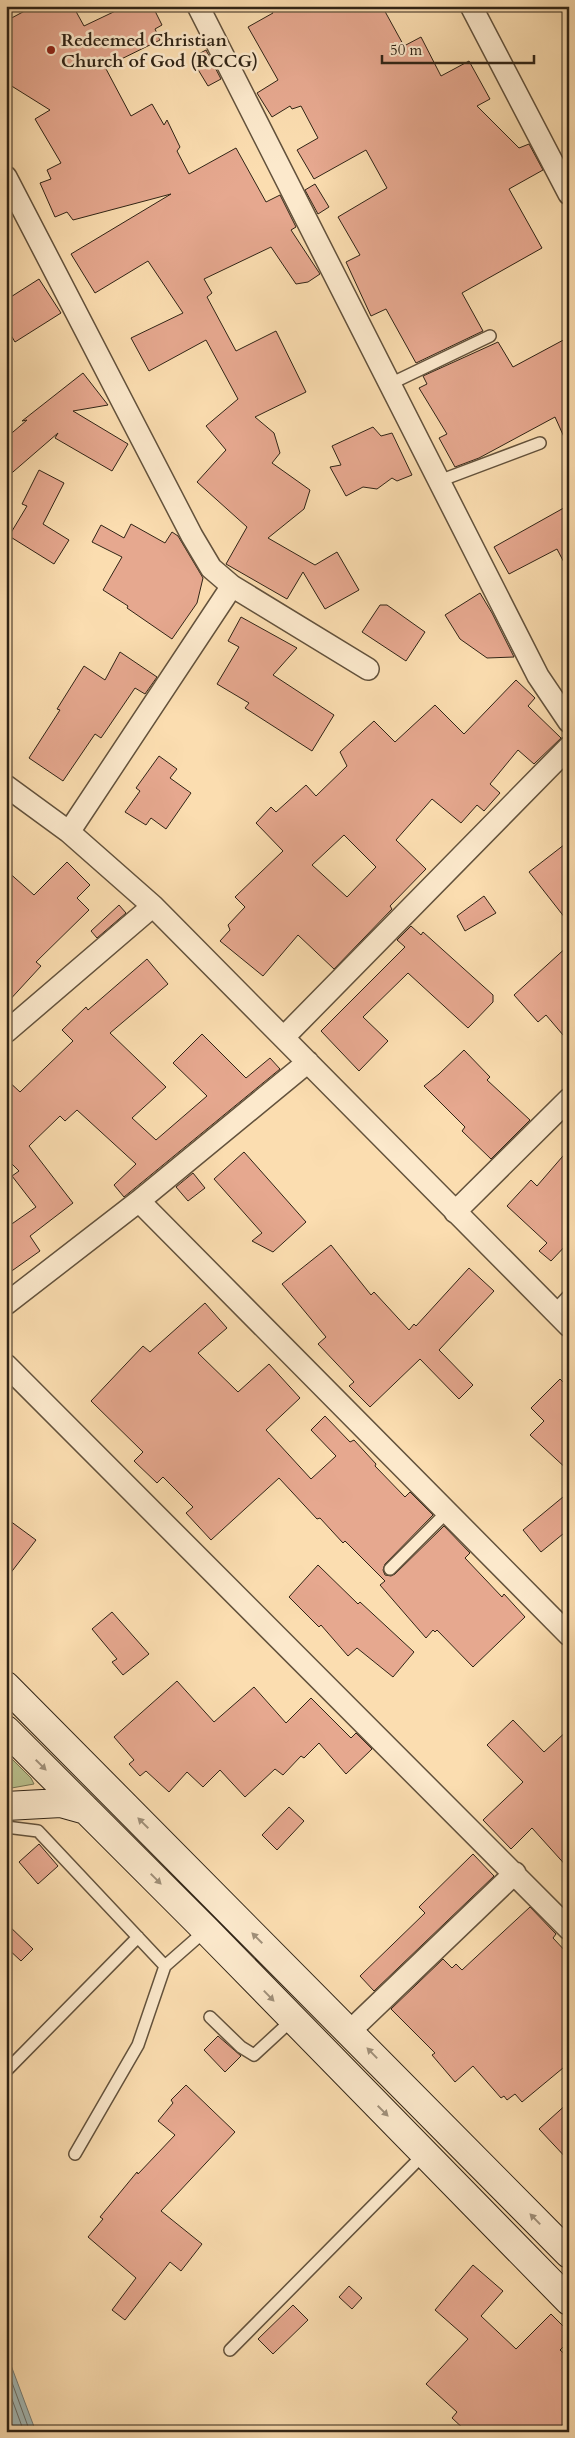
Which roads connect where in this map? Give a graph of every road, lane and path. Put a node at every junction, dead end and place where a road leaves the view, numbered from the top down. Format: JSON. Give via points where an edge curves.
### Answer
{"nodes":[{"id":1,"x":198,"y":6,"type":"edge"},
{"id":2,"x":471,"y":6,"type":"edge"},
{"id":3,"x":6,"y":177,"type":"edge"},
{"id":4,"x":569,"y":194,"type":"edge"},
{"id":5,"x":490,"y":336,"type":"dead end"},
{"id":6,"x":390,"y":384,"type":"junction"},
{"id":7,"x":540,"y":443,"type":"dead end"},
{"id":8,"x":439,"y":481,"type":"junction"},
{"id":9,"x":232,"y":586,"type":"junction"},
{"id":10,"x":368,"y":669,"type":"dead end"},
{"id":11,"x":569,"y":722,"type":"edge"},
{"id":12,"x":569,"y":747,"type":"edge"},
{"id":13,"x":6,"y":786,"type":"edge"},
{"id":14,"x":69,"y":832,"type":"junction"},
{"id":15,"x":154,"y":906,"type":"junction"},
{"id":16,"x":6,"y":1032,"type":"edge"},
{"id":17,"x":285,"y":1036,"type":"junction"},
{"id":18,"x":308,"y":1062,"type":"junction"},
{"id":19,"x":569,"y":1099,"type":"edge"},
{"id":20,"x":139,"y":1201,"type":"junction"},
{"id":21,"x":455,"y":1212,"type":"junction"},
{"id":22,"x":569,"y":1295,"type":"edge"},
{"id":23,"x":6,"y":1304,"type":"edge"},
{"id":24,"x":562,"y":1319,"type":"edge"},
{"id":25,"x":6,"y":1365,"type":"edge"},
{"id":26,"x":447,"y":1512,"type":"junction"},
{"id":27,"x":390,"y":1569,"type":"dead end"},
{"id":28,"x":569,"y":1635,"type":"edge"},
{"id":29,"x":6,"y":1686,"type":"edge"},
{"id":30,"x":6,"y":1730,"type":"edge"},
{"id":31,"x":6,"y":1806,"type":"edge"},
{"id":32,"x":86,"y":1810,"type":"junction"},
{"id":33,"x":6,"y":1827,"type":"edge"},
{"id":34,"x":515,"y":1873,"type":"junction"},
{"id":35,"x":569,"y":1928,"type":"edge"},
{"id":36,"x":206,"y":1930,"type":"junction"},
{"id":37,"x":138,"y":1937,"type":"junction"},
{"id":38,"x":165,"y":1966,"type":"junction"},
{"id":39,"x":210,"y":2017,"type":"dead end"},
{"id":40,"x":292,"y":2020,"type":"junction"},
{"id":41,"x":350,"y":2031,"type":"junction"},
{"id":42,"x":6,"y":2071,"type":"edge"},
{"id":43,"x":75,"y":2154,"type":"dead end"},
{"id":44,"x":425,"y":2154,"type":"junction"},
{"id":45,"x":569,"y":2254,"type":"edge"},
{"id":46,"x":569,"y":2302,"type":"edge"},
{"id":47,"x":230,"y":2350,"type":"dead end"}],
"edges":[{"from":1,"to":6,"type":"street"},
{"from":2,"to":4,"type":"street"},
{"from":3,"to":9,"type":"street","via":[[192,536],[210,568]]},
{"from":5,"to":6,"type":"lane"},
{"from":6,"to":8,"type":"street"},
{"from":7,"to":8,"type":"lane"},
{"from":8,"to":11,"type":"street","via":[[538,676]]},
{"from":9,"to":10,"type":"street"},
{"from":9,"to":14,"type":"street"},
{"from":12,"to":17,"type":"street"},
{"from":13,"to":14,"type":"street"},
{"from":14,"to":15,"type":"street"},
{"from":15,"to":16,"type":"street"},
{"from":15,"to":17,"type":"street"},
{"from":17,"to":18,"type":"street"},
{"from":18,"to":20,"type":"street"},
{"from":18,"to":21,"type":"street"},
{"from":19,"to":21,"type":"street"},
{"from":20,"to":23,"type":"street"},
{"from":20,"to":26,"type":"street"},
{"from":21,"to":24,"type":"street"},
{"from":22,"to":24,"type":"lane"},
{"from":25,"to":34,"type":"street"},
{"from":26,"to":27,"type":"lane"},
{"from":26,"to":28,"type":"street"},
{"from":41,"to":29,"type":"main road","one_way":true},
{"from":30,"to":32,"type":"main road","one_way":true},
{"from":31,"to":32,"type":"main road","via":[[61,1803]]},
{"from":32,"to":36,"type":"main road","one_way":true},
{"from":33,"to":37,"type":"lane","via":[[38,1831]]},
{"from":34,"to":35,"type":"street"},
{"from":34,"to":41,"type":"street"},
{"from":36,"to":38,"type":"lane"},
{"from":36,"to":40,"type":"main road","one_way":true},
{"from":37,"to":38,"type":"lane"},
{"from":37,"to":42,"type":"lane"},
{"from":38,"to":43,"type":"lane","via":[[138,2045]]},
{"from":39,"to":40,"type":"lane","via":[[254,2055]]},
{"from":40,"to":44,"type":"main road","one_way":true},
{"from":45,"to":41,"type":"main road","one_way":true},
{"from":44,"to":46,"type":"main road"},
{"from":44,"to":47,"type":"lane"}]}
